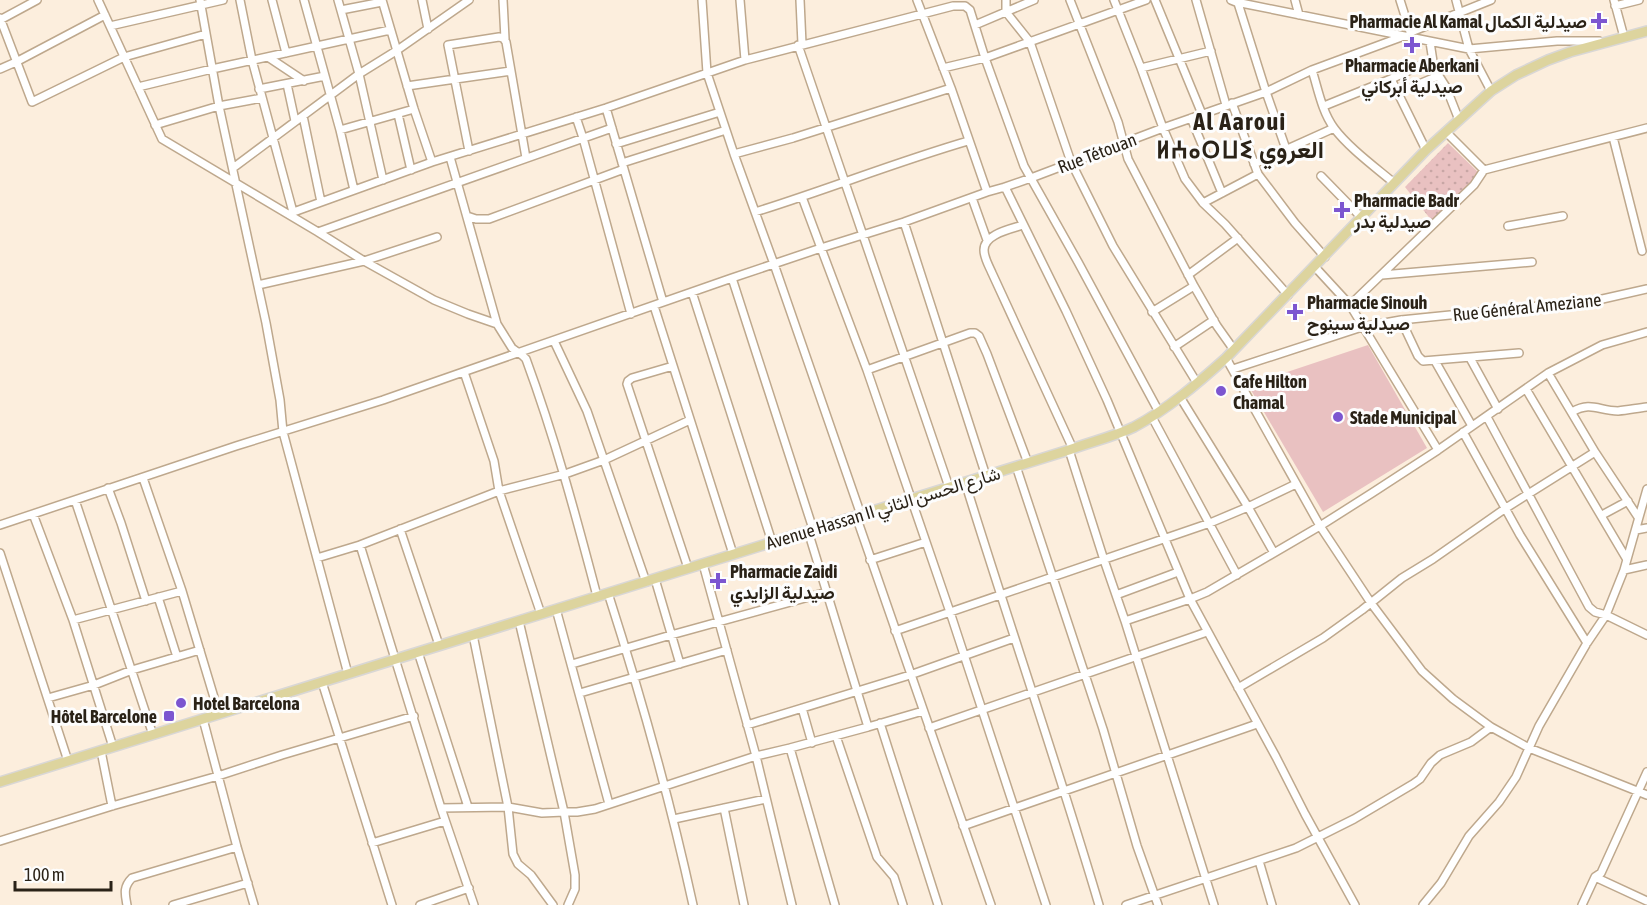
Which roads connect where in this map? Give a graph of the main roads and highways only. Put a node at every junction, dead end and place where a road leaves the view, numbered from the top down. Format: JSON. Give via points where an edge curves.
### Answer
{"nodes":[{"id":1,"x":1647,"y":31,"type":"edge"},
{"id":2,"x":0,"y":782,"type":"edge"}],
"edges":[{"from":1,"to":2,"type":"main road","name":"Avenue Hassan II شارع الحسن الثاني","via":[[1548,60],[1491,91],[1426,150],[1226,358],[1155,414],[1120,433]]}]}
